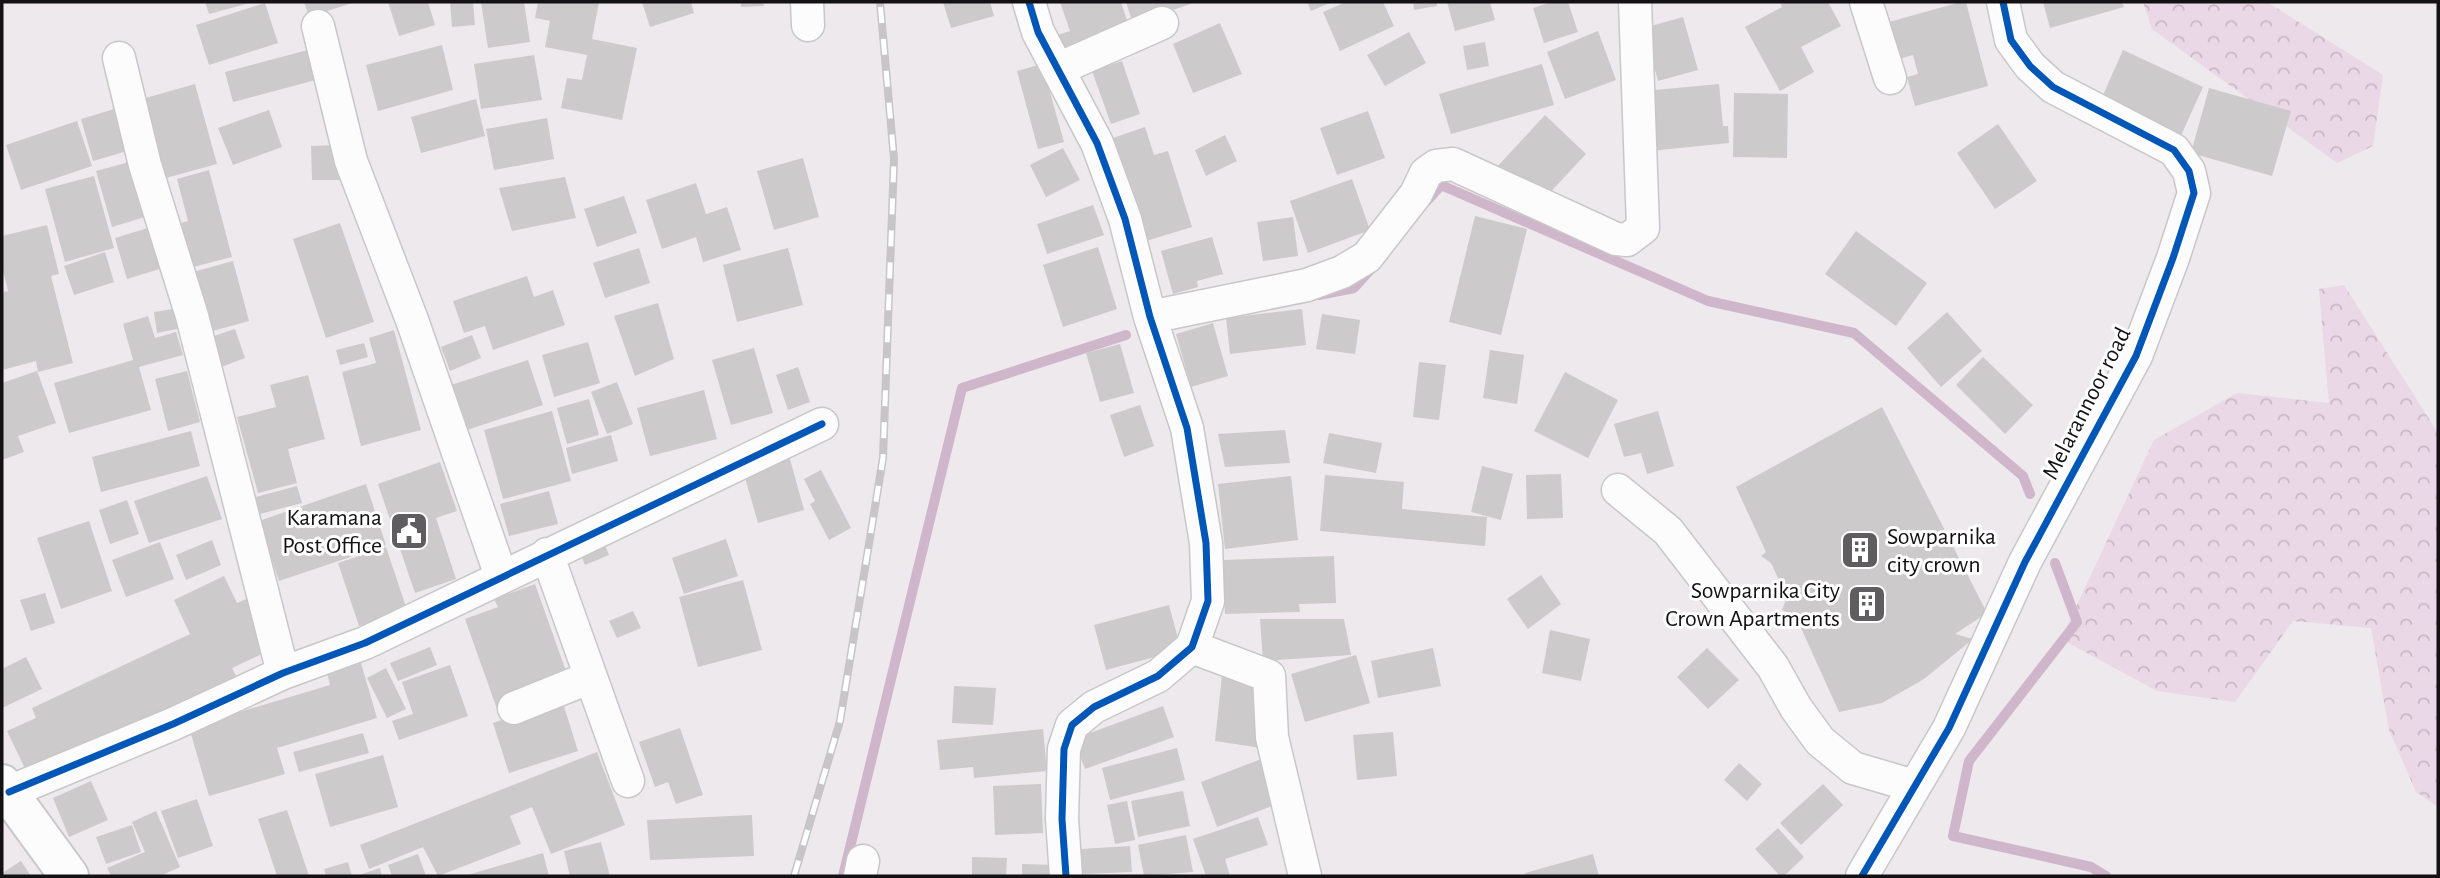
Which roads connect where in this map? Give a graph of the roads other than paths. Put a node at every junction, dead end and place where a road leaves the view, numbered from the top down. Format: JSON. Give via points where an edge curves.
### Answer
{"nodes":[{"id":1,"x":1029,"y":2,"type":"edge"},
{"id":2,"x":1635,"y":2,"type":"edge"},
{"id":3,"x":1866,"y":2,"type":"edge"},
{"id":4,"x":2003,"y":2,"type":"edge"},
{"id":5,"x":1162,"y":23,"type":"dead end"},
{"id":6,"x":318,"y":26,"type":"dead end"},
{"id":7,"x":118,"y":58,"type":"dead end"},
{"id":8,"x":1058,"y":69,"type":"junction"},
{"id":9,"x":1890,"y":78,"type":"dead end"},
{"id":10,"x":1150,"y":317,"type":"junction"},
{"id":11,"x":822,"y":425,"type":"dead end"},
{"id":12,"x":1618,"y":490,"type":"dead end"},
{"id":13,"x":547,"y":554,"type":"junction"},
{"id":14,"x":501,"y":576,"type":"junction"},
{"id":15,"x":1192,"y":647,"type":"junction"},
{"id":16,"x":283,"y":673,"type":"junction"},
{"id":17,"x":591,"y":677,"type":"junction"},
{"id":18,"x":514,"y":708,"type":"dead end"},
{"id":19,"x":628,"y":781,"type":"dead end"},
{"id":20,"x":1914,"y":786,"type":"junction"},
{"id":21,"x":5,"y":788,"type":"edge"},
{"id":22,"x":69,"y":876,"type":"edge"},
{"id":23,"x":1066,"y":876,"type":"edge"},
{"id":24,"x":1305,"y":876,"type":"edge"},
{"id":25,"x":1862,"y":876,"type":"edge"}],
"edges":[{"from":1,"to":8,"type":"street","via":[[1038,32]]},
{"from":2,"to":10,"type":"street","via":[[1643,228],[1627,240],[1453,164],[1436,166],[1426,173],[1416,194],[1367,257],[1342,272],[1307,285]]},
{"from":3,"to":9,"type":"street"},
{"from":4,"to":20,"type":"street","name":"Melarannoor road","via":[[2011,40],[2030,66],[2053,87],[2174,150],[2189,171],[2194,193],[2136,356],[2025,562],[1949,728]]},
{"from":5,"to":8,"type":"street"},
{"from":6,"to":14,"type":"street","via":[[351,161]]},
{"from":7,"to":16,"type":"street","via":[[195,329]]},
{"from":8,"to":10,"type":"street","via":[[1097,143],[1121,206]]},
{"from":10,"to":15,"type":"street","via":[[1187,428],[1206,543],[1208,601]]},
{"from":11,"to":13,"type":"street"},
{"from":12,"to":20,"type":"street","via":[[1668,531],[1773,667],[1820,741],[1853,768]]},
{"from":13,"to":14,"type":"street"},
{"from":13,"to":17,"type":"street"},
{"from":14,"to":16,"type":"street","via":[[365,643]]},
{"from":15,"to":23,"type":"street","via":[[1158,676],[1094,707],[1072,724],[1064,749]]},
{"from":15,"to":24,"type":"street","via":[[1269,676],[1272,737]]},
{"from":16,"to":21,"type":"street","via":[[173,724]]},
{"from":17,"to":18,"type":"street"},
{"from":17,"to":19,"type":"street"},
{"from":20,"to":25,"type":"street","name":"Melarannoor road"},
{"from":21,"to":22,"type":"main road"}]}
